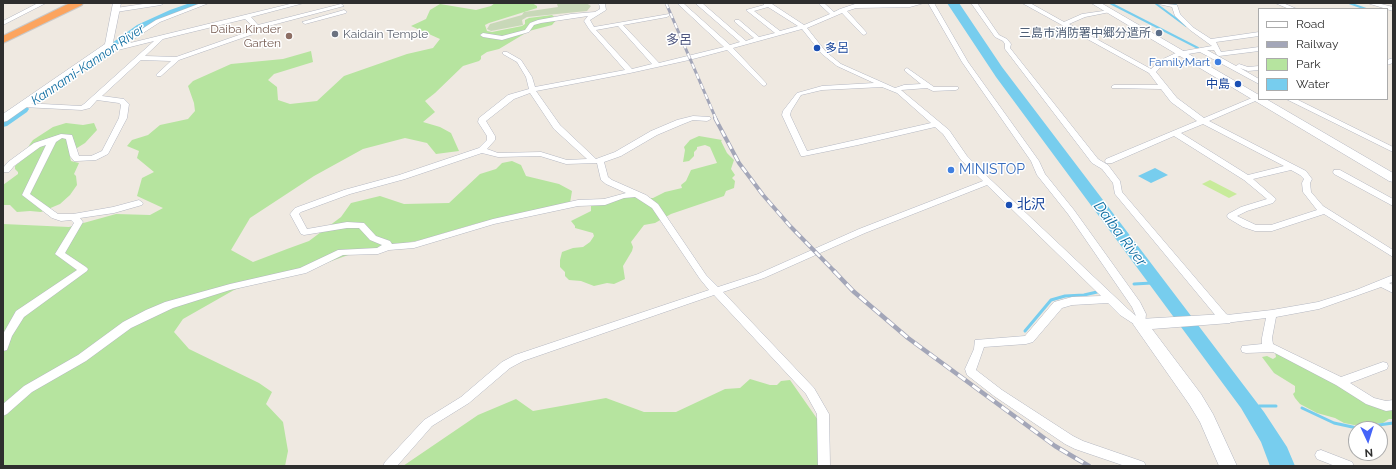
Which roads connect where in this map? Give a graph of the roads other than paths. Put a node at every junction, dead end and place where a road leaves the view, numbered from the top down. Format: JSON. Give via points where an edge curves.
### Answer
{"nodes":[{"id":1,"x":43,"y":3,"type":"edge"},
{"id":2,"x":67,"y":3,"type":"edge"},
{"id":3,"x":72,"y":3,"type":"edge"},
{"id":4,"x":78,"y":3,"type":"edge"},
{"id":5,"x":83,"y":3,"type":"edge"},
{"id":6,"x":161,"y":3,"type":"edge"},
{"id":7,"x":193,"y":3,"type":"edge"},
{"id":8,"x":206,"y":3,"type":"edge"},
{"id":9,"x":301,"y":3,"type":"edge"},
{"id":10,"x":600,"y":3,"type":"edge"},
{"id":11,"x":680,"y":3,"type":"edge"},
{"id":12,"x":698,"y":3,"type":"edge"},
{"id":13,"x":821,"y":3,"type":"edge"},
{"id":14,"x":921,"y":3,"type":"edge"},
{"id":15,"x":931,"y":3,"type":"edge"},
{"id":16,"x":974,"y":3,"type":"edge"},
{"id":17,"x":1025,"y":3,"type":"edge"},
{"id":18,"x":1094,"y":3,"type":"edge"},
{"id":19,"x":1157,"y":3,"type":"edge"},
{"id":20,"x":1278,"y":3,"type":"edge"},
{"id":21,"x":1370,"y":3,"type":"edge"},
{"id":22,"x":340,"y":4,"type":"edge"},
{"id":23,"x":768,"y":4,"type":"edge"},
{"id":24,"x":859,"y":4,"type":"edge"},
{"id":25,"x":117,"y":7,"type":"edge"},
{"id":26,"x":1291,"y":8,"type":"edge"},
{"id":27,"x":840,"y":9,"type":"junction"},
{"id":28,"x":1393,"y":9,"type":"edge"},
{"id":29,"x":1108,"y":11,"type":"junction"},
{"id":30,"x":594,"y":14,"type":"junction"},
{"id":31,"x":833,"y":14,"type":"junction"},
{"id":32,"x":667,"y":15,"type":"dead end"},
{"id":33,"x":247,"y":17,"type":"junction"},
{"id":34,"x":737,"y":21,"type":"dead end"},
{"id":35,"x":304,"y":22,"type":"dead end"},
{"id":36,"x":3,"y":23,"type":"edge"},
{"id":37,"x":619,"y":24,"type":"junction"},
{"id":38,"x":1064,"y":24,"type":"junction"},
{"id":39,"x":258,"y":27,"type":"junction"},
{"id":40,"x":803,"y":27,"type":"junction"},
{"id":41,"x":592,"y":29,"type":"junction"},
{"id":42,"x":17,"y":31,"type":"junction"},
{"id":43,"x":780,"y":34,"type":"junction"},
{"id":44,"x":864,"y":34,"type":"dead end"},
{"id":45,"x":1258,"y":34,"type":"edge"},
{"id":46,"x":483,"y":35,"type":"dead end"},
{"id":47,"x":3,"y":36,"type":"edge"},
{"id":48,"x":160,"y":39,"type":"junction"},
{"id":49,"x":758,"y":39,"type":"junction"},
{"id":50,"x":3,"y":40,"type":"edge"},
{"id":51,"x":1210,"y":41,"type":"junction"},
{"id":52,"x":744,"y":42,"type":"junction"},
{"id":53,"x":112,"y":47,"type":"junction"},
{"id":54,"x":728,"y":47,"type":"junction"},
{"id":55,"x":1258,"y":49,"type":"edge"},
{"id":56,"x":505,"y":53,"type":"dead end"},
{"id":57,"x":1180,"y":53,"type":"junction"},
{"id":58,"x":1218,"y":55,"type":"junction"},
{"id":59,"x":140,"y":58,"type":"junction"},
{"id":60,"x":177,"y":59,"type":"junction"},
{"id":61,"x":657,"y":65,"type":"junction"},
{"id":62,"x":1258,"y":68,"type":"edge"},
{"id":63,"x":907,"y":70,"type":"dead end"},
{"id":64,"x":630,"y":71,"type":"junction"},
{"id":65,"x":1152,"y":72,"type":"junction"},
{"id":66,"x":159,"y":75,"type":"dead end"},
{"id":67,"x":1258,"y":81,"type":"edge"},
{"id":68,"x":764,"y":84,"type":"dead end"},
{"id":69,"x":885,"y":85,"type":"junction"},
{"id":70,"x":928,"y":86,"type":"junction"},
{"id":71,"x":1114,"y":87,"type":"dead end"},
{"id":72,"x":956,"y":88,"type":"dead end"},
{"id":73,"x":1163,"y":88,"type":"junction"},
{"id":74,"x":532,"y":89,"type":"junction"},
{"id":75,"x":896,"y":90,"type":"junction"},
{"id":76,"x":97,"y":98,"type":"junction"},
{"id":77,"x":1258,"y":98,"type":"edge"},
{"id":78,"x":1261,"y":100,"type":"edge"},
{"id":79,"x":1292,"y":100,"type":"edge"},
{"id":80,"x":23,"y":105,"type":"junction"},
{"id":81,"x":3,"y":119,"type":"edge"},
{"id":82,"x":707,"y":119,"type":"dead end"},
{"id":83,"x":1203,"y":120,"type":"junction"},
{"id":84,"x":937,"y":124,"type":"junction"},
{"id":85,"x":1175,"y":132,"type":"junction"},
{"id":86,"x":54,"y":140,"type":"junction"},
{"id":87,"x":482,"y":150,"type":"junction"},
{"id":88,"x":1393,"y":150,"type":"edge"},
{"id":89,"x":597,"y":161,"type":"junction"},
{"id":90,"x":1109,"y":161,"type":"dead end"},
{"id":91,"x":1292,"y":167,"type":"junction"},
{"id":92,"x":6,"y":170,"type":"dead end"},
{"id":93,"x":1337,"y":172,"type":"dead end"},
{"id":94,"x":1248,"y":178,"type":"junction"},
{"id":95,"x":1393,"y":178,"type":"edge"},
{"id":96,"x":988,"y":182,"type":"junction"},
{"id":97,"x":636,"y":194,"type":"junction"},
{"id":98,"x":139,"y":203,"type":"dead end"},
{"id":99,"x":1393,"y":203,"type":"edge"},
{"id":100,"x":1324,"y":211,"type":"junction"},
{"id":101,"x":73,"y":217,"type":"junction"},
{"id":102,"x":387,"y":248,"type":"junction"},
{"id":103,"x":1393,"y":254,"type":"edge"},
{"id":104,"x":1393,"y":278,"type":"edge"},
{"id":105,"x":1382,"y":283,"type":"junction"},
{"id":106,"x":1393,"y":290,"type":"edge"},
{"id":107,"x":717,"y":292,"type":"junction"},
{"id":108,"x":1112,"y":300,"type":"junction"},
{"id":109,"x":1272,"y":314,"type":"junction"},
{"id":110,"x":1223,"y":319,"type":"junction"},
{"id":111,"x":1146,"y":324,"type":"junction"},
{"id":112,"x":3,"y":347,"type":"edge"},
{"id":113,"x":1268,"y":347,"type":"junction"},
{"id":114,"x":1246,"y":349,"type":"dead end"},
{"id":115,"x":1383,"y":366,"type":"dead end"},
{"id":116,"x":1340,"y":382,"type":"junction"},
{"id":117,"x":1393,"y":405,"type":"edge"},
{"id":118,"x":3,"y":411,"type":"edge"},
{"id":119,"x":1322,"y":455,"type":"dead end"},
{"id":120,"x":389,"y":466,"type":"edge"},
{"id":121,"x":824,"y":466,"type":"edge"},
{"id":122,"x":1140,"y":466,"type":"edge"},
{"id":123,"x":1228,"y":466,"type":"edge"},
{"id":124,"x":1348,"y":466,"type":"edge"}],
"edges":[{"from":1,"to":36,"type":"street"},
{"from":2,"to":42,"type":"highway"},
{"from":3,"to":42,"type":"highway"},
{"from":4,"to":42,"type":"highway"},
{"from":5,"to":42,"type":"highway"},
{"from":6,"to":25,"type":"street"},
{"from":7,"to":53,"type":"street","via":[[152,19],[112,44]]},
{"from":8,"to":53,"type":"street","via":[[158,21]]},
{"from":9,"to":33,"type":"street"},
{"from":10,"to":30,"type":"street","via":[[603,10]]},
{"from":11,"to":54,"type":"street"},
{"from":12,"to":52,"type":"street"},
{"from":13,"to":31,"type":"street"},
{"from":14,"to":24,"type":"street"},
{"from":15,"to":111,"type":"street","via":[[965,62],[1035,161],[1041,175],[1071,212],[1136,305]]},
{"from":16,"to":110,"type":"street","via":[[997,36],[1005,40],[1007,48],[1095,161],[1109,172],[1117,183],[1118,192]]},
{"from":17,"to":38,"type":"street"},
{"from":18,"to":29,"type":"street"},
{"from":19,"to":51,"type":"street","via":[[1175,6],[1177,15],[1188,26]]},
{"from":20,"to":26,"type":"street"},
{"from":21,"to":28,"type":"street"},
{"from":22,"to":35,"type":"street","via":[[345,15]]},
{"from":22,"to":39,"type":"street"},
{"from":23,"to":40,"type":"street"},
{"from":23,"to":43,"type":"street","via":[[749,10]]},
{"from":24,"to":27,"type":"street"},
{"from":25,"to":53,"type":"street"},
{"from":27,"to":31,"type":"street"},
{"from":27,"to":44,"type":"street"},
{"from":29,"to":38,"type":"street","via":[[1084,15]]},
{"from":29,"to":57,"type":"street"},
{"from":30,"to":41,"type":"street","via":[[587,21]]},
{"from":30,"to":46,"type":"street","via":[[540,21],[532,24],[527,31],[502,38]]},
{"from":31,"to":40,"type":"street"},
{"from":32,"to":37,"type":"street"},
{"from":33,"to":39,"type":"street"},
{"from":33,"to":48,"type":"street"},
{"from":34,"to":49,"type":"street"},
{"from":37,"to":41,"type":"street"},
{"from":37,"to":61,"type":"street"},
{"from":38,"to":65,"type":"street"},
{"from":39,"to":60,"type":"street","via":[[260,30]]},
{"from":40,"to":43,"type":"street"},
{"from":40,"to":69,"type":"street","via":[[824,53],[835,62]]},
{"from":41,"to":64,"type":"street"},
{"from":42,"to":47,"type":"highway"},
{"from":42,"to":50,"type":"highway"},
{"from":43,"to":49,"type":"street"},
{"from":45,"to":51,"type":"street"},
{"from":48,"to":53,"type":"street"},
{"from":48,"to":59,"type":"street"},
{"from":49,"to":52,"type":"street"},
{"from":51,"to":58,"type":"street"},
{"from":52,"to":54,"type":"street"},
{"from":53,"to":80,"type":"street","via":[[98,53]]},
{"from":54,"to":61,"type":"street"},
{"from":54,"to":68,"type":"street"},
{"from":55,"to":58,"type":"street"},
{"from":56,"to":74,"type":"street","via":[[519,61],[529,77]]},
{"from":57,"to":58,"type":"street","via":[[1200,49]]},
{"from":57,"to":65,"type":"street","via":[[1163,61]]},
{"from":57,"to":77,"type":"street"},
{"from":58,"to":62,"type":"street","via":[[1244,69]]},
{"from":58,"to":67,"type":"street"},
{"from":59,"to":60,"type":"street"},
{"from":59,"to":76,"type":"street"},
{"from":60,"to":66,"type":"street"},
{"from":61,"to":64,"type":"street"},
{"from":63,"to":70,"type":"street"},
{"from":64,"to":74,"type":"street"},
{"from":65,"to":73,"type":"street"},
{"from":69,"to":75,"type":"street"},
{"from":69,"to":84,"type":"street","via":[[819,88],[799,94],[786,115],[804,153],[810,154]]},
{"from":70,"to":72,"type":"street","via":[[933,89]]},
{"from":70,"to":75,"type":"street"},
{"from":71,"to":73,"type":"street"},
{"from":73,"to":83,"type":"street","via":[[1174,100]]},
{"from":74,"to":87,"type":"street","via":[[511,97],[482,120],[491,138]]},
{"from":74,"to":89,"type":"street","via":[[557,127]]},
{"from":75,"to":84,"type":"street"},
{"from":76,"to":80,"type":"street","via":[[82,108]]},
{"from":76,"to":86,"type":"street","via":[[122,101],[125,104],[119,128],[105,152],[93,158],[77,159],[69,137],[62,136]]},
{"from":77,"to":83,"type":"street"},
{"from":78,"to":95,"type":"street"},
{"from":79,"to":88,"type":"street"},
{"from":80,"to":81,"type":"street"},
{"from":82,"to":89,"type":"street","via":[[693,118],[680,122],[658,131],[618,154]]},
{"from":83,"to":85,"type":"street"},
{"from":83,"to":91,"type":"street"},
{"from":84,"to":96,"type":"street","via":[[950,137],[964,158]]},
{"from":85,"to":90,"type":"street"},
{"from":85,"to":94,"type":"street"},
{"from":86,"to":92,"type":"street","via":[[37,145],[10,164]]},
{"from":86,"to":101,"type":"street","via":[[26,195],[55,216]]},
{"from":87,"to":89,"type":"street","via":[[498,155],[538,154],[566,162]]},
{"from":87,"to":102,"type":"street","via":[[360,188],[298,210],[294,214],[304,232],[361,225],[373,238],[387,243]]},
{"from":89,"to":97,"type":"street","via":[[606,180]]},
{"from":91,"to":94,"type":"street"},
{"from":91,"to":100,"type":"street","via":[[1307,177],[1307,192]]},
{"from":93,"to":99,"type":"street"},
{"from":94,"to":100,"type":"street","via":[[1272,199],[1230,216],[1250,227],[1272,228]]},
{"from":96,"to":107,"type":"street","via":[[862,231],[779,269]]},
{"from":96,"to":108,"type":"street"},
{"from":97,"to":102,"type":"street","via":[[605,202],[578,203],[478,225],[414,245]]},
{"from":97,"to":107,"type":"street","via":[[655,206],[696,268]]},
{"from":98,"to":101,"type":"street"},
{"from":100,"to":103,"type":"street"},
{"from":101,"to":112,"type":"street","via":[[79,222],[60,254],[83,269],[82,271],[20,314]]},
{"from":102,"to":118,"type":"street","via":[[335,254],[303,271],[205,294],[150,313],[127,326],[95,350],[28,389]]},
{"from":104,"to":105,"type":"street"},
{"from":105,"to":106,"type":"street"},
{"from":105,"to":109,"type":"street","via":[[1336,300]]},
{"from":107,"to":120,"type":"street","via":[[519,358],[506,365],[465,400],[428,423]]},
{"from":107,"to":121,"type":"street","via":[[816,400],[824,419]]},
{"from":108,"to":111,"type":"street"},
{"from":108,"to":122,"type":"street","via":[[1058,304],[1029,339],[995,344],[979,343],[970,369],[1012,403],[1069,440]]},
{"from":109,"to":110,"type":"street"},
{"from":109,"to":113,"type":"street","via":[[1266,338]]},
{"from":110,"to":111,"type":"street"},
{"from":111,"to":123,"type":"street","via":[[1207,418]]},
{"from":113,"to":114,"type":"street"},
{"from":113,"to":116,"type":"street","via":[[1280,350]]},
{"from":115,"to":116,"type":"street"},
{"from":116,"to":117,"type":"street","via":[[1370,402]]},
{"from":119,"to":124,"type":"street"}]}
